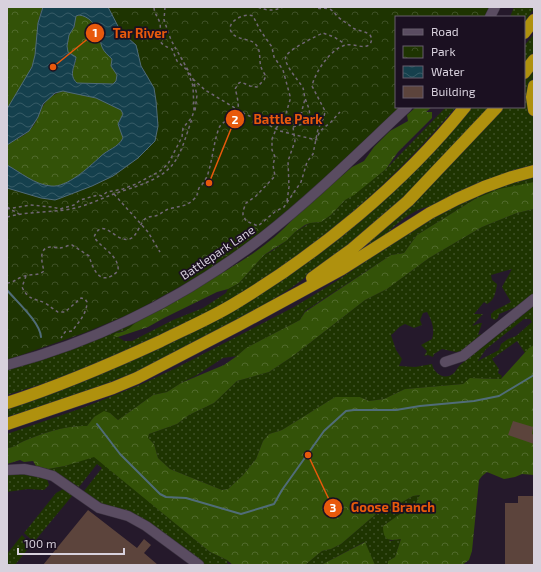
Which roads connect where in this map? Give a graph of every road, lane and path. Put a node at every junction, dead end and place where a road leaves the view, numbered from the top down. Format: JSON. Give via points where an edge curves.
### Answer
{"nodes":[{"id":1,"x":154,"y":7,"type":"edge"},
{"id":2,"x":165,"y":7,"type":"edge"},
{"id":3,"x":258,"y":7,"type":"edge"},
{"id":4,"x":283,"y":7,"type":"edge"},
{"id":5,"x":314,"y":7,"type":"edge"},
{"id":6,"x":495,"y":7,"type":"edge"},
{"id":7,"x":490,"y":16,"type":"edge"},
{"id":8,"x":534,"y":20,"type":"edge"},
{"id":9,"x":525,"y":32,"type":"edge"},
{"id":10,"x":345,"y":45,"type":"junction"},
{"id":11,"x":534,"y":60,"type":"edge"},
{"id":12,"x":525,"y":72,"type":"edge"},
{"id":13,"x":193,"y":79,"type":"junction"},
{"id":14,"x":534,"y":86,"type":"edge"},
{"id":15,"x":305,"y":99,"type":"junction"},
{"id":16,"x":406,"y":108,"type":"edge"},
{"id":17,"x":464,"y":108,"type":"edge"},
{"id":18,"x":496,"y":108,"type":"edge"},
{"id":19,"x":238,"y":110,"type":"junction"},
{"id":20,"x":534,"y":110,"type":"edge"},
{"id":21,"x":340,"y":112,"type":"dead end"},
{"id":22,"x":293,"y":127,"type":"junction"},
{"id":23,"x":276,"y":129,"type":"junction"},
{"id":24,"x":294,"y":135,"type":"junction"},
{"id":25,"x":316,"y":140,"type":"junction"},
{"id":26,"x":534,"y":171,"type":"edge"},
{"id":27,"x":114,"y":194,"type":"junction"},
{"id":28,"x":287,"y":202,"type":"junction"},
{"id":29,"x":7,"y":208,"type":"edge"},
{"id":30,"x":11,"y":209,"type":"junction"},
{"id":31,"x":19,"y":214,"type":"junction"},
{"id":32,"x":7,"y":217,"type":"edge"},
{"id":33,"x":141,"y":224,"type":"junction"},
{"id":34,"x":160,"y":252,"type":"dead end"},
{"id":35,"x":26,"y":276,"type":"junction"},
{"id":36,"x":7,"y":283,"type":"edge"},
{"id":37,"x":534,"y":299,"type":"edge"},
{"id":38,"x":239,"y":325,"type":"junction"},
{"id":39,"x":61,"y":339,"type":"dead end"},
{"id":40,"x":445,"y":362,"type":"dead end"},
{"id":41,"x":7,"y":365,"type":"edge"},
{"id":42,"x":7,"y":403,"type":"edge"},
{"id":43,"x":7,"y":424,"type":"edge"},
{"id":44,"x":7,"y":470,"type":"edge"},
{"id":45,"x":199,"y":565,"type":"edge"}],
"edges":[{"from":1,"to":30,"type":"path","via":[[160,22],[160,41],[172,49],[177,61],[187,70],[193,86],[194,111],[183,128],[182,137],[168,164],[136,184],[107,192],[102,196],[80,200],[63,209],[30,205]]},
{"from":2,"to":13,"type":"path","via":[[164,20],[171,40]]},
{"from":3,"to":4,"type":"path","via":[[268,11]]},
{"from":5,"to":10,"type":"path","via":[[319,10],[330,9],[352,27],[371,36],[372,40],[367,46]]},
{"from":6,"to":7,"type":"street"},
{"from":8,"to":9,"type":"highway"},
{"from":10,"to":15,"type":"path","via":[[324,33],[315,36],[286,56],[292,73],[303,88]]},
{"from":10,"to":25,"type":"path","via":[[328,57],[313,82],[315,94],[325,111]]},
{"from":11,"to":12,"type":"highway"},
{"from":13,"to":19,"type":"path","via":[[205,90]]},
{"from":13,"to":27,"type":"path","via":[[196,95],[195,112],[173,164],[155,178]]},
{"from":14,"to":20,"type":"highway"},
{"from":15,"to":22,"type":"path"},
{"from":15,"to":22,"type":"path","via":[[309,105],[310,116],[306,123]]},
{"from":16,"to":41,"type":"street","name":"Battlepark Lane","via":[[301,206],[224,266],[125,322],[69,345]]},
{"from":17,"to":42,"type":"highway","via":[[424,153],[381,194],[286,271],[233,305],[130,355]]},
{"from":18,"to":38,"type":"highway","via":[[408,201],[358,244],[304,285]]},
{"from":19,"to":23,"type":"path"},
{"from":19,"to":23,"type":"path","via":[[235,89],[239,82],[257,87],[266,76],[261,69],[256,45],[250,40],[238,38],[230,29],[232,22],[246,14],[253,16],[272,47],[289,91],[290,100],[285,117]]},
{"from":19,"to":33,"type":"path","via":[[230,120],[220,126],[205,180],[193,200],[146,218]]},
{"from":21,"to":25,"type":"path","via":[[320,131]]},
{"from":22,"to":24,"type":"path"},
{"from":23,"to":24,"type":"path"},
{"from":23,"to":28,"type":"path","via":[[272,140],[275,176],[246,203],[243,215],[250,224],[258,226]]},
{"from":24,"to":25,"type":"path"},
{"from":24,"to":28,"type":"path","via":[[294,145],[288,162]]},
{"from":25,"to":28,"type":"path","via":[[313,154],[307,162],[300,182]]},
{"from":26,"to":38,"type":"highway","via":[[484,187],[430,213],[342,269]]},
{"from":27,"to":31,"type":"path","via":[[71,209]]},
{"from":27,"to":33,"type":"path"},
{"from":29,"to":30,"type":"path"},
{"from":30,"to":31,"type":"path"},
{"from":31,"to":32,"type":"path"},
{"from":33,"to":34,"type":"path"},
{"from":33,"to":35,"type":"path","via":[[129,240],[115,236],[107,229],[102,228],[96,232],[94,236],[97,242],[118,264],[118,271],[111,276],[99,276],[93,269],[89,256],[72,245],[46,248],[41,258],[44,271]]},
{"from":35,"to":36,"type":"path"},
{"from":35,"to":39,"type":"path","via":[[22,287],[27,296],[58,312],[65,312],[81,298],[88,302],[85,314],[77,326],[72,331],[65,332]]},
{"from":37,"to":40,"type":"street","via":[[463,356]]},
{"from":38,"to":43,"type":"highway","via":[[114,388]]},
{"from":44,"to":45,"type":"street","via":[[24,469],[53,476],[99,508],[128,516],[146,526]]}]}
